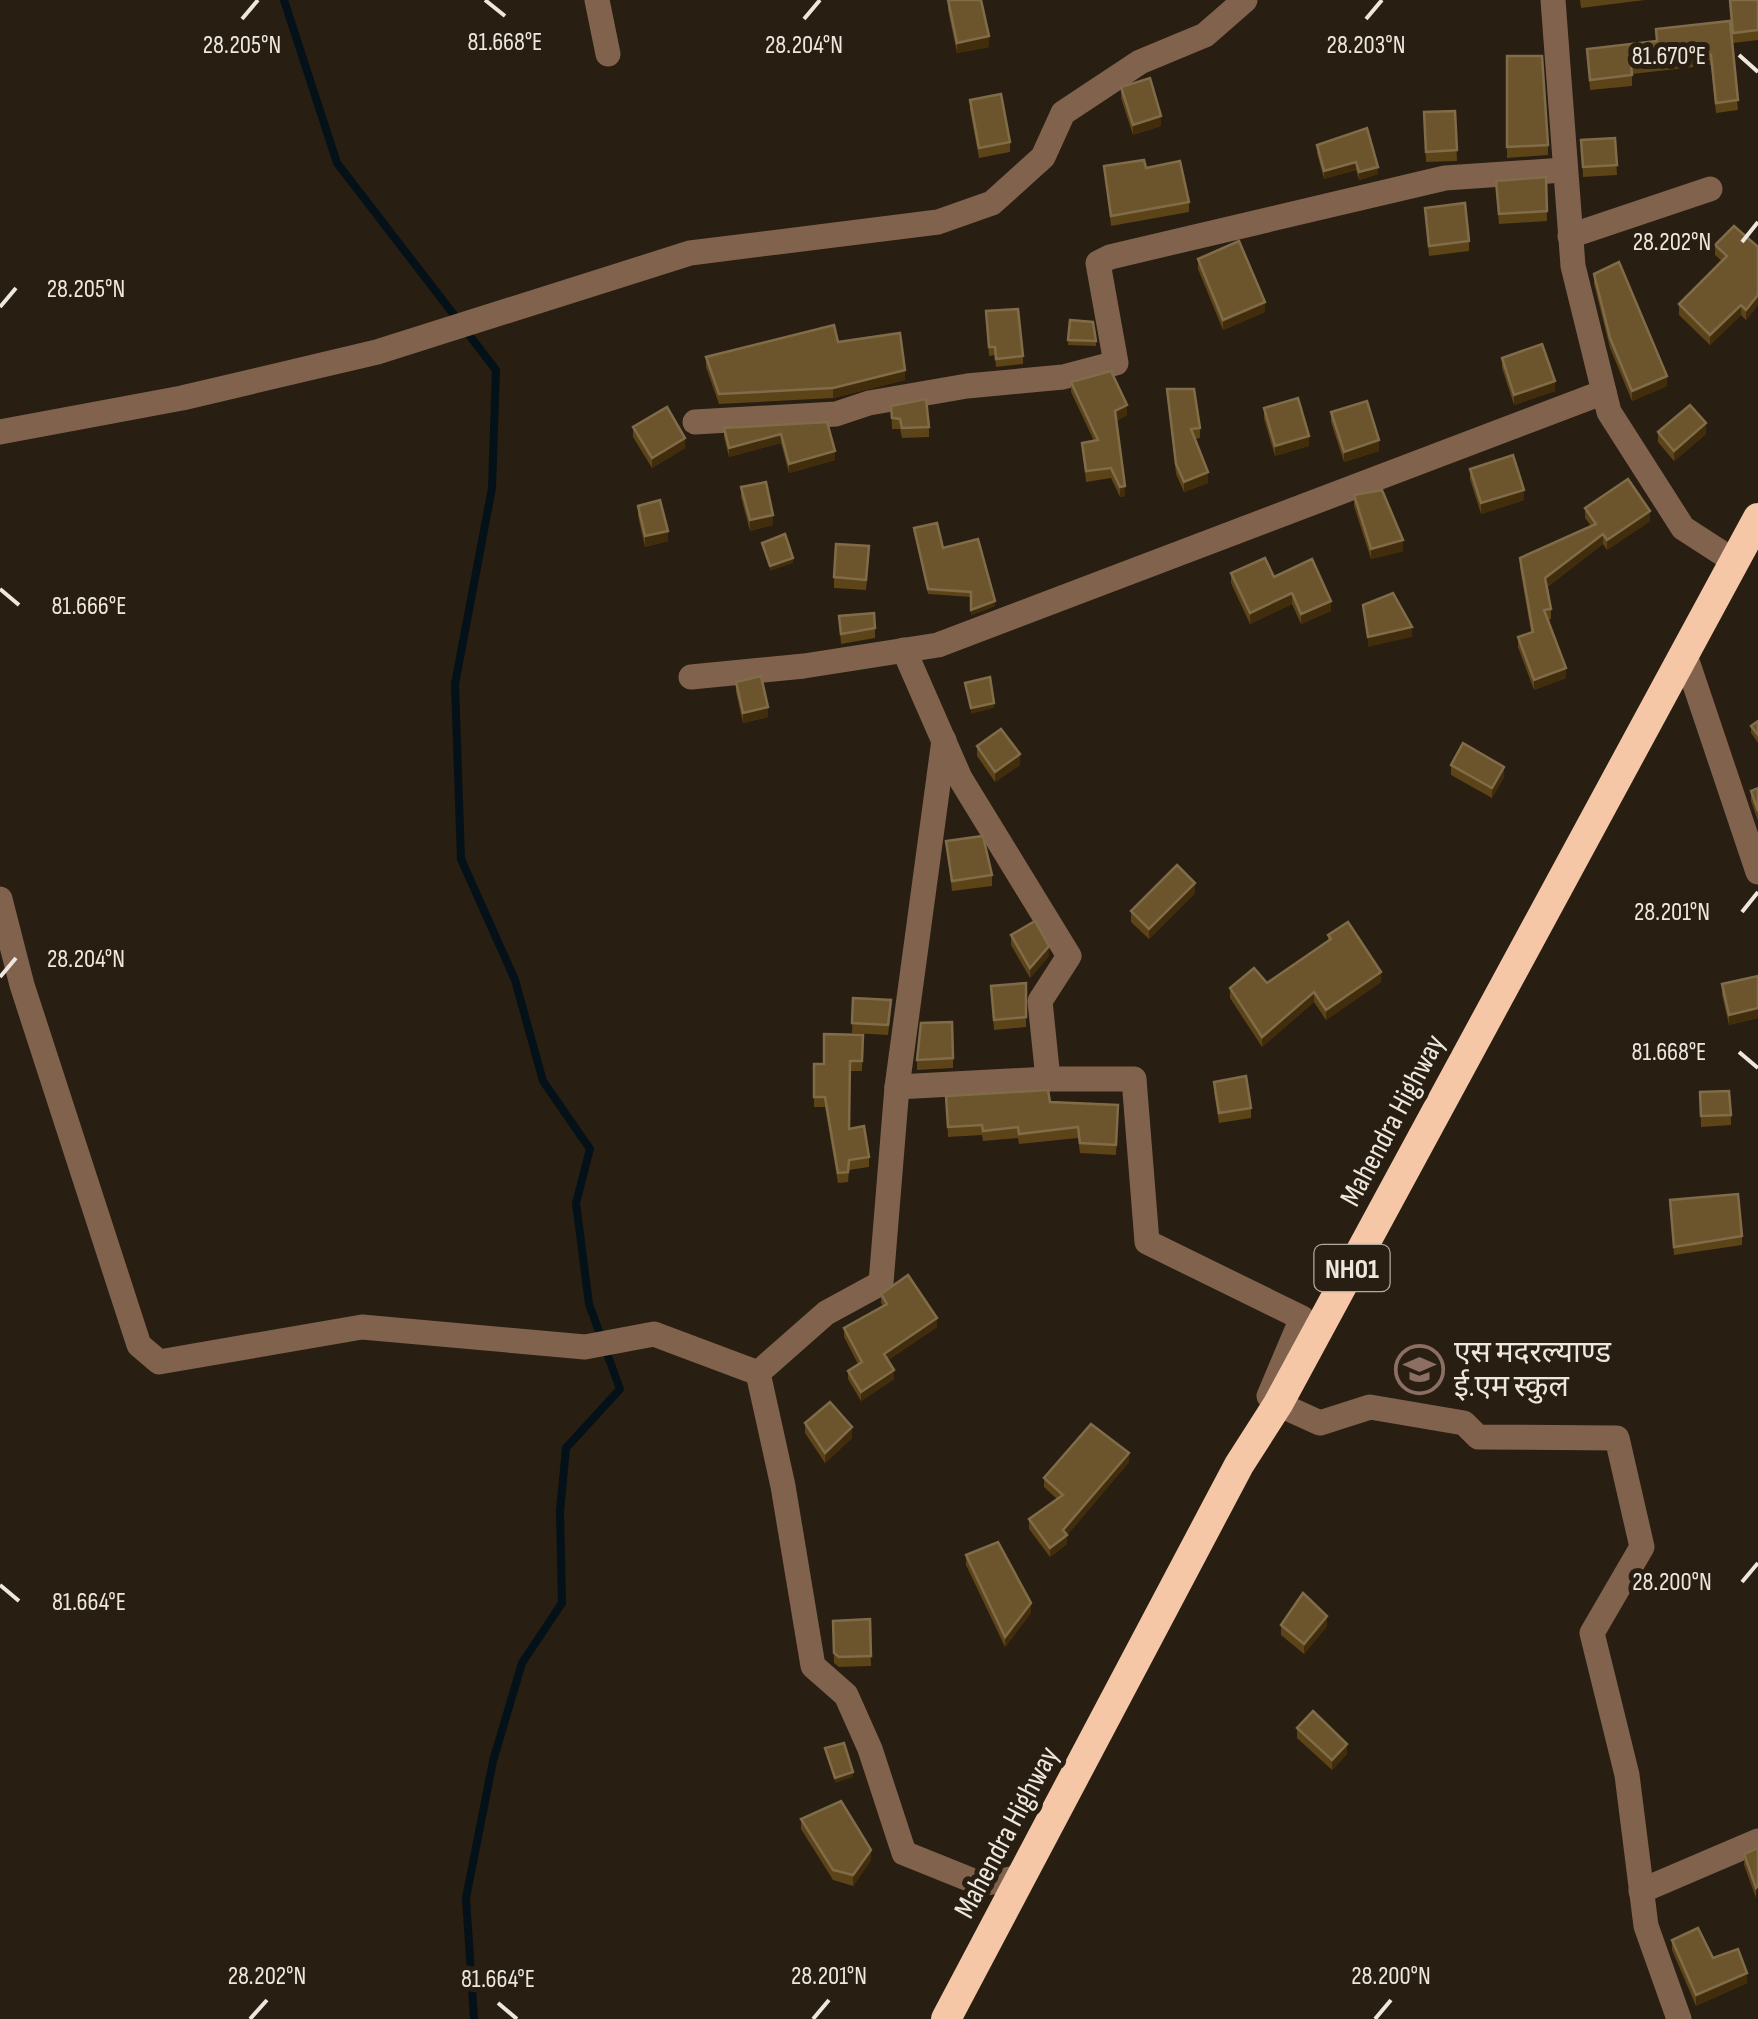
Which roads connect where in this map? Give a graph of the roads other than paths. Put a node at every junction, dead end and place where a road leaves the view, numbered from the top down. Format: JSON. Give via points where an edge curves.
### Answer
{"nodes":[{"id":1,"x":598,"y":0,"type":"edge"},
{"id":2,"x":1245,"y":0,"type":"edge"},
{"id":3,"x":1552,"y":0,"type":"edge"},
{"id":4,"x":608,"y":54,"type":"dead end"},
{"id":5,"x":1564,"y":170,"type":"junction"},
{"id":6,"x":1710,"y":189,"type":"dead end"},
{"id":7,"x":1570,"y":236,"type":"junction"},
{"id":8,"x":1604,"y":392,"type":"junction"},
{"id":9,"x":695,"y":422,"type":"dead end"},
{"id":10,"x":0,"y":432,"type":"edge"},
{"id":11,"x":1758,"y":518,"type":"edge"},
{"id":12,"x":1734,"y":561,"type":"junction"},
{"id":13,"x":904,"y":650,"type":"junction"},
{"id":14,"x":1684,"y":652,"type":"junction"},
{"id":15,"x":691,"y":676,"type":"dead end"},
{"id":16,"x":944,"y":740,"type":"junction"},
{"id":17,"x":1758,"y":872,"type":"edge"},
{"id":18,"x":0,"y":899,"type":"edge"},
{"id":19,"x":1048,"y":1080,"type":"junction"},
{"id":20,"x":897,"y":1087,"type":"junction"},
{"id":21,"x":758,"y":1373,"type":"junction"},
{"id":22,"x":1278,"y":1404,"type":"junction"},
{"id":23,"x":1240,"y":1465,"type":"junction"},
{"id":24,"x":1758,"y":1841,"type":"edge"},
{"id":25,"x":1022,"y":1877,"type":"junction"},
{"id":26,"x":1641,"y":1891,"type":"junction"},
{"id":27,"x":946,"y":2019,"type":"edge"},
{"id":28,"x":1679,"y":2019,"type":"edge"}],
"edges":[{"from":1,"to":4,"type":"street"},
{"from":2,"to":10,"type":"street","via":[[1205,35],[1140,62],[1063,113],[1043,157],[992,203],[938,222],[690,254],[377,352]]},
{"from":3,"to":5,"type":"street"},
{"from":5,"to":7,"type":"street"},
{"from":5,"to":9,"type":"street","via":[[1445,178],[1110,257],[1098,263],[1116,363],[836,414]]},
{"from":6,"to":7,"type":"street"},
{"from":7,"to":8,"type":"street"},
{"from":8,"to":12,"type":"street","via":[[1609,412],[1683,528]]},
{"from":8,"to":13,"type":"street","via":[[938,645]]},
{"from":11,"to":12,"type":"highway","name":"Mahendra Highway","number":"NH01"},
{"from":12,"to":14,"type":"highway","name":"Mahendra Highway","number":"NH01"},
{"from":13,"to":15,"type":"street"},
{"from":13,"to":16,"type":"street"},
{"from":14,"to":17,"type":"street"},
{"from":14,"to":22,"type":"highway","name":"Mahendra Highway","number":"NH01"},
{"from":16,"to":19,"type":"street","via":[[960,778],[1069,956],[1040,1000]]},
{"from":16,"to":20,"type":"street"},
{"from":18,"to":21,"type":"street","via":[[139,1345],[159,1362],[362,1327],[585,1347],[654,1334]]},
{"from":19,"to":20,"type":"street"},
{"from":19,"to":23,"type":"street","via":[[1134,1079],[1147,1242],[1302,1318]]},
{"from":20,"to":21,"type":"street","via":[[880,1284],[826,1313]]},
{"from":21,"to":25,"type":"street","via":[[813,1666],[846,1696],[904,1853],[981,1884]]},
{"from":22,"to":23,"type":"highway","name":"Mahendra Highway","number":"NH01"},
{"from":22,"to":26,"type":"street","via":[[1320,1423],[1370,1406],[1464,1423],[1478,1437],[1617,1438],[1642,1547],[1592,1633],[1628,1775]]},
{"from":23,"to":25,"type":"highway","name":"Mahendra Highway","number":"NH01"},
{"from":24,"to":26,"type":"street"},
{"from":25,"to":27,"type":"highway","name":"Mahendra Highway","number":"NH01"},
{"from":26,"to":28,"type":"street","via":[[1646,1926]]}]}
